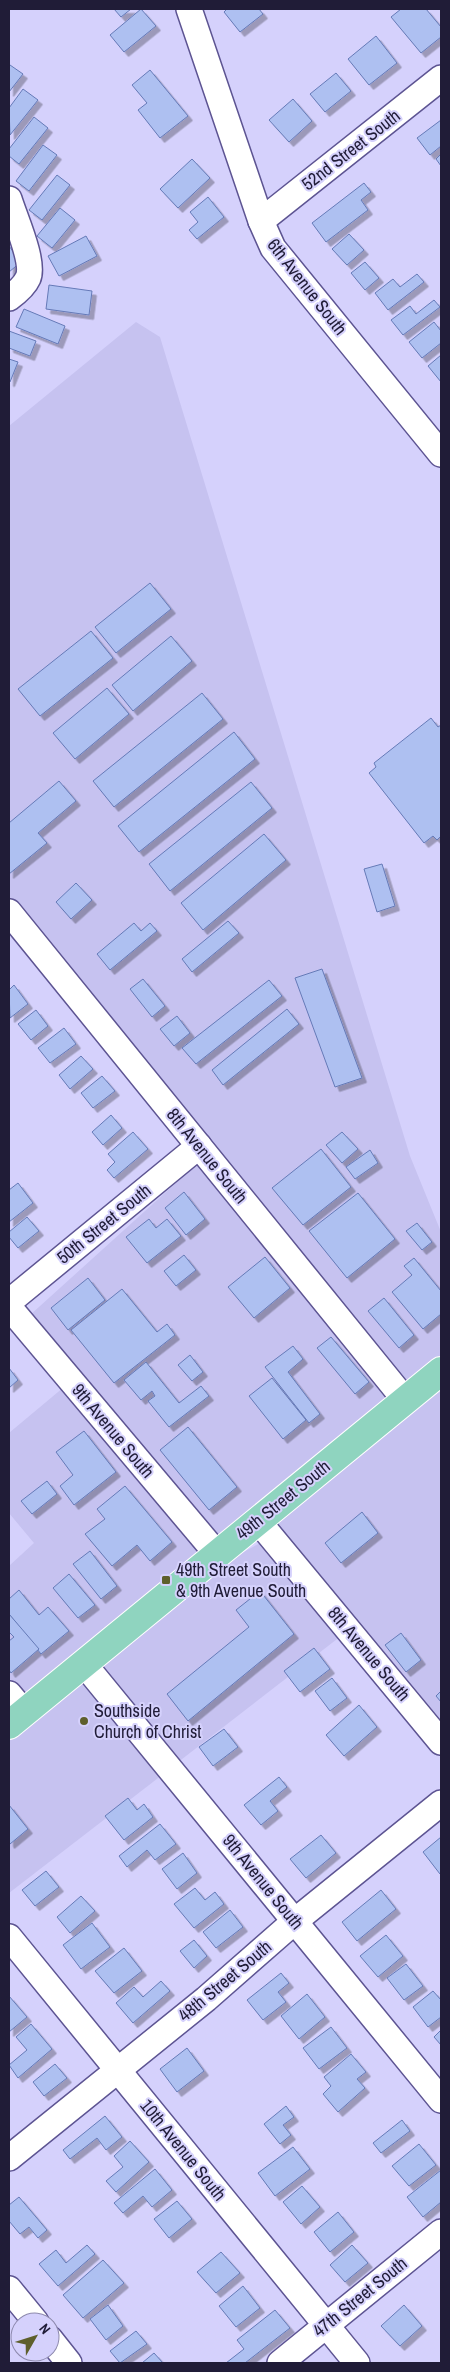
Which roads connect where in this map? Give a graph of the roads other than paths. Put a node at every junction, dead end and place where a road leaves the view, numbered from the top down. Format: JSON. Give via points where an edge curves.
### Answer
{"nodes":[{"id":1,"x":189,"y":9,"type":"edge"},
{"id":2,"x":441,"y":78,"type":"edge"},
{"id":3,"x":9,"y":199,"type":"edge"},
{"id":4,"x":260,"y":221,"type":"junction"},
{"id":5,"x":9,"y":298,"type":"edge"},
{"id":6,"x":441,"y":454,"type":"edge"},
{"id":7,"x":9,"y":912,"type":"edge"},
{"id":8,"x":199,"y":1146,"type":"junction"},
{"id":9,"x":9,"y":1302,"type":"edge"},
{"id":10,"x":9,"y":1307,"type":"edge"},
{"id":11,"x":441,"y":1371,"type":"edge"},
{"id":12,"x":405,"y":1400,"type":"junction"},
{"id":13,"x":258,"y":1521,"type":"junction"},
{"id":14,"x":217,"y":1554,"type":"junction"},
{"id":15,"x":84,"y":1664,"type":"junction"},
{"id":16,"x":14,"y":1710,"type":"edge"},
{"id":17,"x":441,"y":1742,"type":"edge"},
{"id":18,"x":441,"y":1803,"type":"edge"},
{"id":19,"x":295,"y":1921,"type":"junction"},
{"id":20,"x":9,"y":1937,"type":"edge"},
{"id":21,"x":118,"y":2070,"type":"junction"},
{"id":22,"x":441,"y":2100,"type":"edge"},
{"id":23,"x":9,"y":2158,"type":"edge"},
{"id":24,"x":441,"y":2232,"type":"edge"},
{"id":25,"x":9,"y":2288,"type":"edge"},
{"id":26,"x":28,"y":2312,"type":"edge"},
{"id":27,"x":326,"y":2325,"type":"junction"},
{"id":28,"x":60,"y":2352,"type":"edge"},
{"id":29,"x":69,"y":2363,"type":"edge"},
{"id":30,"x":280,"y":2363,"type":"edge"},
{"id":31,"x":357,"y":2363,"type":"edge"}],
"edges":[{"from":1,"to":4,"type":"street","name":"6th Avenue South"},
{"from":2,"to":4,"type":"street","name":"52nd Street South"},
{"from":3,"to":5,"type":"street","via":[[29,260],[28,277]]},
{"from":4,"to":6,"type":"street","name":"6th Avenue South","via":[[273,248]]},
{"from":7,"to":8,"type":"street","name":"8th Avenue South"},
{"from":8,"to":9,"type":"street","name":"50th Street South"},
{"from":8,"to":12,"type":"street","name":"8th Avenue South"},
{"from":10,"to":14,"type":"street","name":"9th Avenue South"},
{"from":11,"to":12,"type":"main road","name":"49th Street South"},
{"from":12,"to":13,"type":"main road","name":"49th Street South"},
{"from":13,"to":14,"type":"main road","name":"49th Street South"},
{"from":13,"to":17,"type":"street","name":"8th Avenue South"},
{"from":14,"to":15,"type":"main road","name":"49th Street South"},
{"from":15,"to":16,"type":"main road","name":"49th Street South"},
{"from":15,"to":19,"type":"street","name":"9th Avenue South"},
{"from":18,"to":19,"type":"street","name":"48th Street South"},
{"from":19,"to":21,"type":"street","name":"48th Street South"},
{"from":19,"to":22,"type":"street","name":"9th Avenue South"},
{"from":20,"to":21,"type":"street","name":"10th Avenue South"},
{"from":21,"to":23,"type":"street","name":"48th Street South"},
{"from":21,"to":27,"type":"street","name":"10th Avenue South"},
{"from":24,"to":27,"type":"street","name":"47th Street South"},
{"from":25,"to":26,"type":"street"},
{"from":27,"to":30,"type":"street","name":"47th Street South"},
{"from":27,"to":31,"type":"street","name":"10th Avenue South"},
{"from":28,"to":29,"type":"street"}]}
